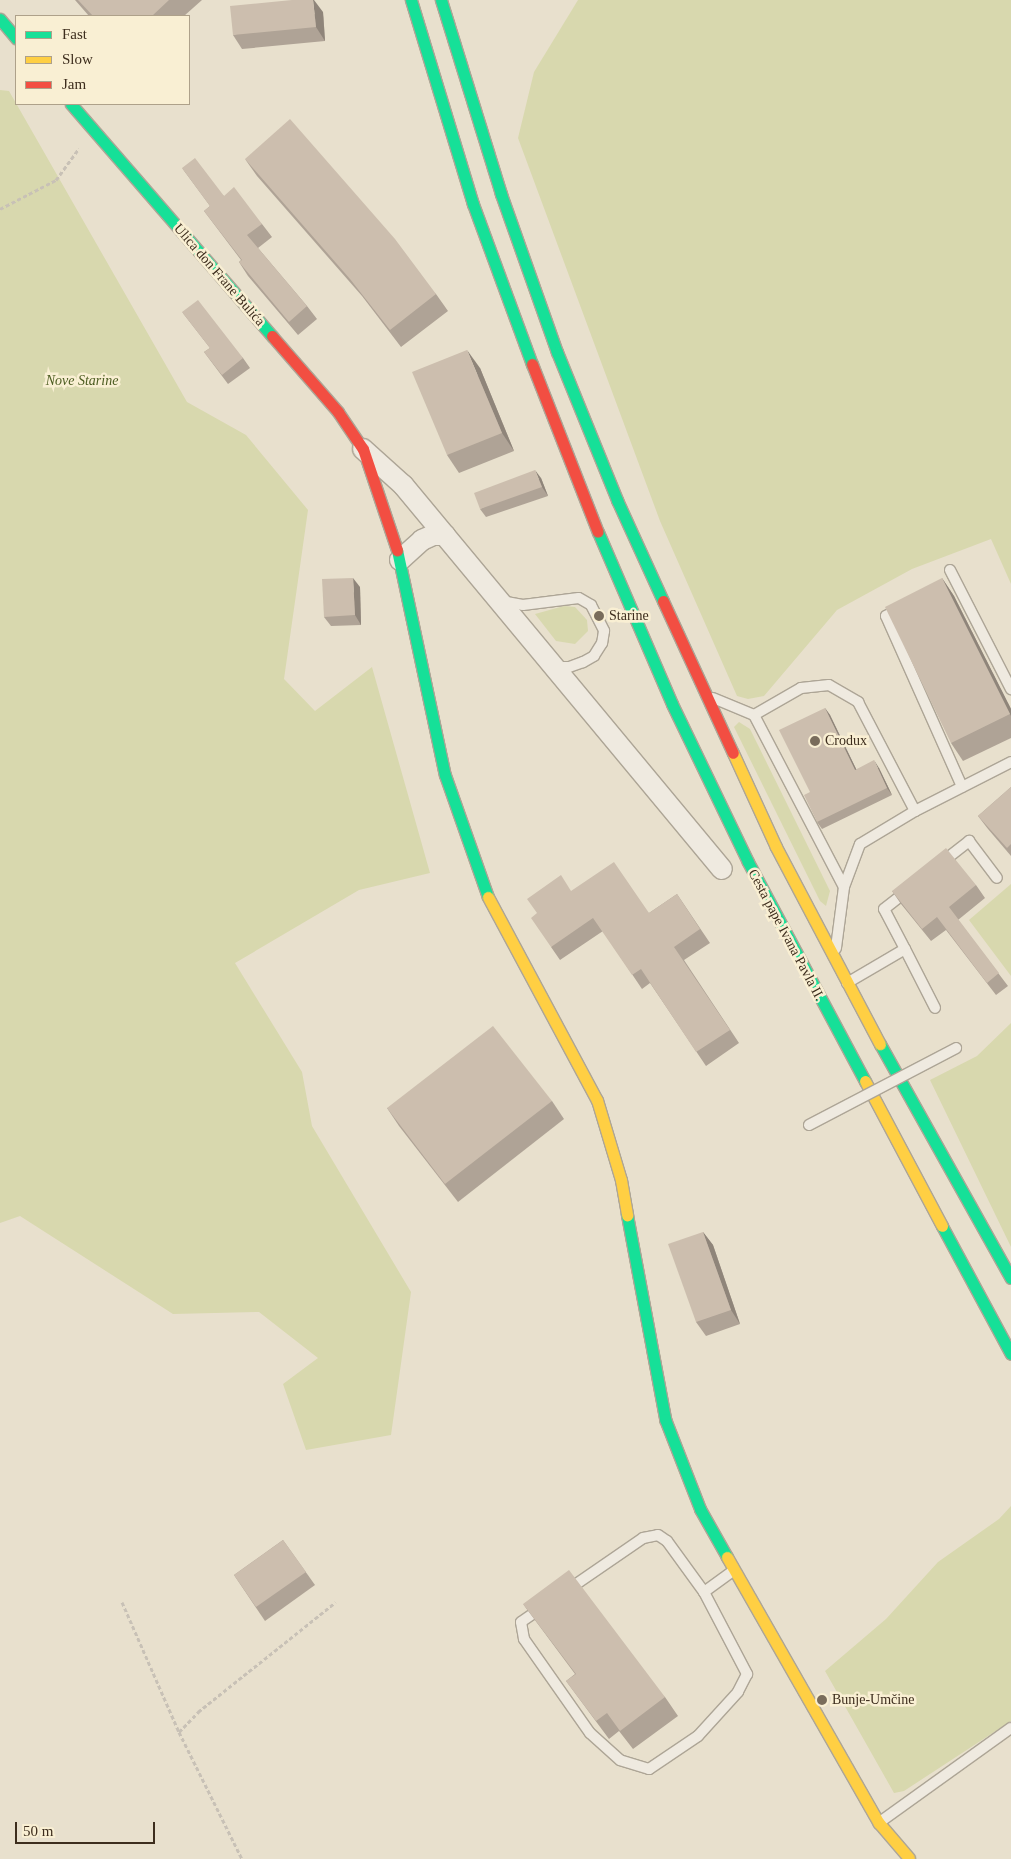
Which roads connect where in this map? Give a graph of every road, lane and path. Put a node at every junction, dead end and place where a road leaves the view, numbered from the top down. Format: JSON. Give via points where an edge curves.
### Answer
{"nodes":[{"id":1,"x":411,"y":0,"type":"edge"},
{"id":2,"x":441,"y":0,"type":"edge"},
{"id":3,"x":0,"y":19,"type":"edge"},
{"id":4,"x":15,"y":37,"type":"edge"},
{"id":5,"x":72,"y":105,"type":"edge"},
{"id":6,"x":92,"y":130,"type":"junction"},
{"id":7,"x":0,"y":209,"type":"edge"},
{"id":8,"x":363,"y":450,"type":"junction"},
{"id":9,"x":445,"y":534,"type":"junction"},
{"id":10,"x":400,"y":560,"type":"junction"},
{"id":11,"x":950,"y":570,"type":"dead end"},
{"id":12,"x":501,"y":600,"type":"junction"},
{"id":13,"x":911,"y":602,"type":"edge"},
{"id":14,"x":557,"y":667,"type":"junction"},
{"id":15,"x":1011,"y":689,"type":"edge"},
{"id":16,"x":704,"y":694,"type":"junction"},
{"id":17,"x":754,"y":715,"type":"junction"},
{"id":18,"x":1011,"y":762,"type":"edge"},
{"id":19,"x":962,"y":787,"type":"junction"},
{"id":20,"x":915,"y":811,"type":"junction"},
{"id":21,"x":722,"y":868,"type":"dead end"},
{"id":22,"x":930,"y":872,"type":"edge"},
{"id":23,"x":997,"y":878,"type":"dead end"},
{"id":24,"x":915,"y":884,"type":"edge"},
{"id":25,"x":844,"y":887,"type":"junction"},
{"id":26,"x":905,"y":949,"type":"junction"},
{"id":27,"x":834,"y":962,"type":"junction"},
{"id":28,"x":846,"y":984,"type":"junction"},
{"id":29,"x":935,"y":1008,"type":"dead end"},
{"id":30,"x":956,"y":1048,"type":"dead end"},
{"id":31,"x":810,"y":1125,"type":"dead end"},
{"id":32,"x":1011,"y":1278,"type":"edge"},
{"id":33,"x":1011,"y":1354,"type":"edge"},
{"id":34,"x":735,"y":1569,"type":"junction"},
{"id":35,"x":704,"y":1592,"type":"junction"},
{"id":36,"x":122,"y":1602,"type":"dead end"},
{"id":37,"x":336,"y":1602,"type":"dead end"},
{"id":38,"x":1011,"y":1728,"type":"edge"},
{"id":39,"x":179,"y":1732,"type":"junction"},
{"id":40,"x":879,"y":1823,"type":"junction"},
{"id":41,"x":882,"y":1844,"type":"dead end"},
{"id":42,"x":911,"y":1858,"type":"edge"},
{"id":43,"x":242,"y":1859,"type":"edge"},
{"id":44,"x":893,"y":1859,"type":"edge"}],
"edges":[{"from":1,"to":33,"type":"main road","name":"Cesta pape Ivana Pavla II.","via":[[473,204],[587,504],[672,704],[748,862]]},
{"from":2,"to":16,"type":"main road","via":[[504,203],[557,352],[617,500]]},
{"from":3,"to":4,"type":"main road"},
{"from":5,"to":6,"type":"main road","name":"Ulica don Frane Bulića"},
{"from":6,"to":7,"type":"path","via":[[56,180]]},
{"from":6,"to":8,"type":"main road","name":"Ulica don Frane Bulića","via":[[338,412]]},
{"from":8,"to":9,"type":"street","via":[[386,467]]},
{"from":8,"to":10,"type":"main road","name":"Ulica don Frane Bulića","via":[[375,477]]},
{"from":9,"to":10,"type":"street","via":[[433,534],[422,540]]},
{"from":9,"to":12,"type":"street"},
{"from":10,"to":34,"type":"main road","name":"Ulica don Frane Bulića","via":[[445,775],[489,900],[597,1100],[621,1180],[665,1419],[700,1509]]},
{"from":11,"to":15,"type":"lane"},
{"from":12,"to":14,"type":"street"},
{"from":12,"to":14,"type":"lane","via":[[523,605],[579,598],[591,605],[604,630],[602,643],[594,656],[583,662],[569,668]]},
{"from":13,"to":19,"type":"lane","via":[[886,616]]},
{"from":14,"to":21,"type":"street"},
{"from":16,"to":17,"type":"lane"},
{"from":16,"to":27,"type":"main road"},
{"from":17,"to":20,"type":"lane","via":[[801,688],[829,685],[858,702]]},
{"from":17,"to":25,"type":"lane"},
{"from":18,"to":19,"type":"lane"},
{"from":19,"to":20,"type":"lane"},
{"from":20,"to":25,"type":"lane","via":[[860,844]]},
{"from":22,"to":23,"type":"lane","via":[[969,841]]},
{"from":24,"to":26,"type":"lane","via":[[884,909]]},
{"from":25,"to":27,"type":"lane"},
{"from":26,"to":28,"type":"lane"},
{"from":26,"to":29,"type":"lane"},
{"from":27,"to":28,"type":"main road"},
{"from":28,"to":32,"type":"main road"},
{"from":30,"to":31,"type":"lane","bridge":true},
{"from":34,"to":35,"type":"lane"},
{"from":34,"to":40,"type":"main road","name":"Ulica don Frane Bulića"},
{"from":35,"to":35,"type":"lane","via":[[668,1541],[658,1535],[643,1538],[520,1622],[524,1639],[563,1697],[590,1733],[620,1760],[649,1769],[664,1761],[698,1736],[738,1692],[747,1674]]},
{"from":36,"to":39,"type":"path"},
{"from":37,"to":39,"type":"path","via":[[198,1712]]},
{"from":38,"to":40,"type":"lane"},
{"from":39,"to":43,"type":"path"},
{"from":40,"to":41,"type":"main road"},
{"from":40,"to":42,"type":"main road"},
{"from":42,"to":44,"type":"main road"}]}
